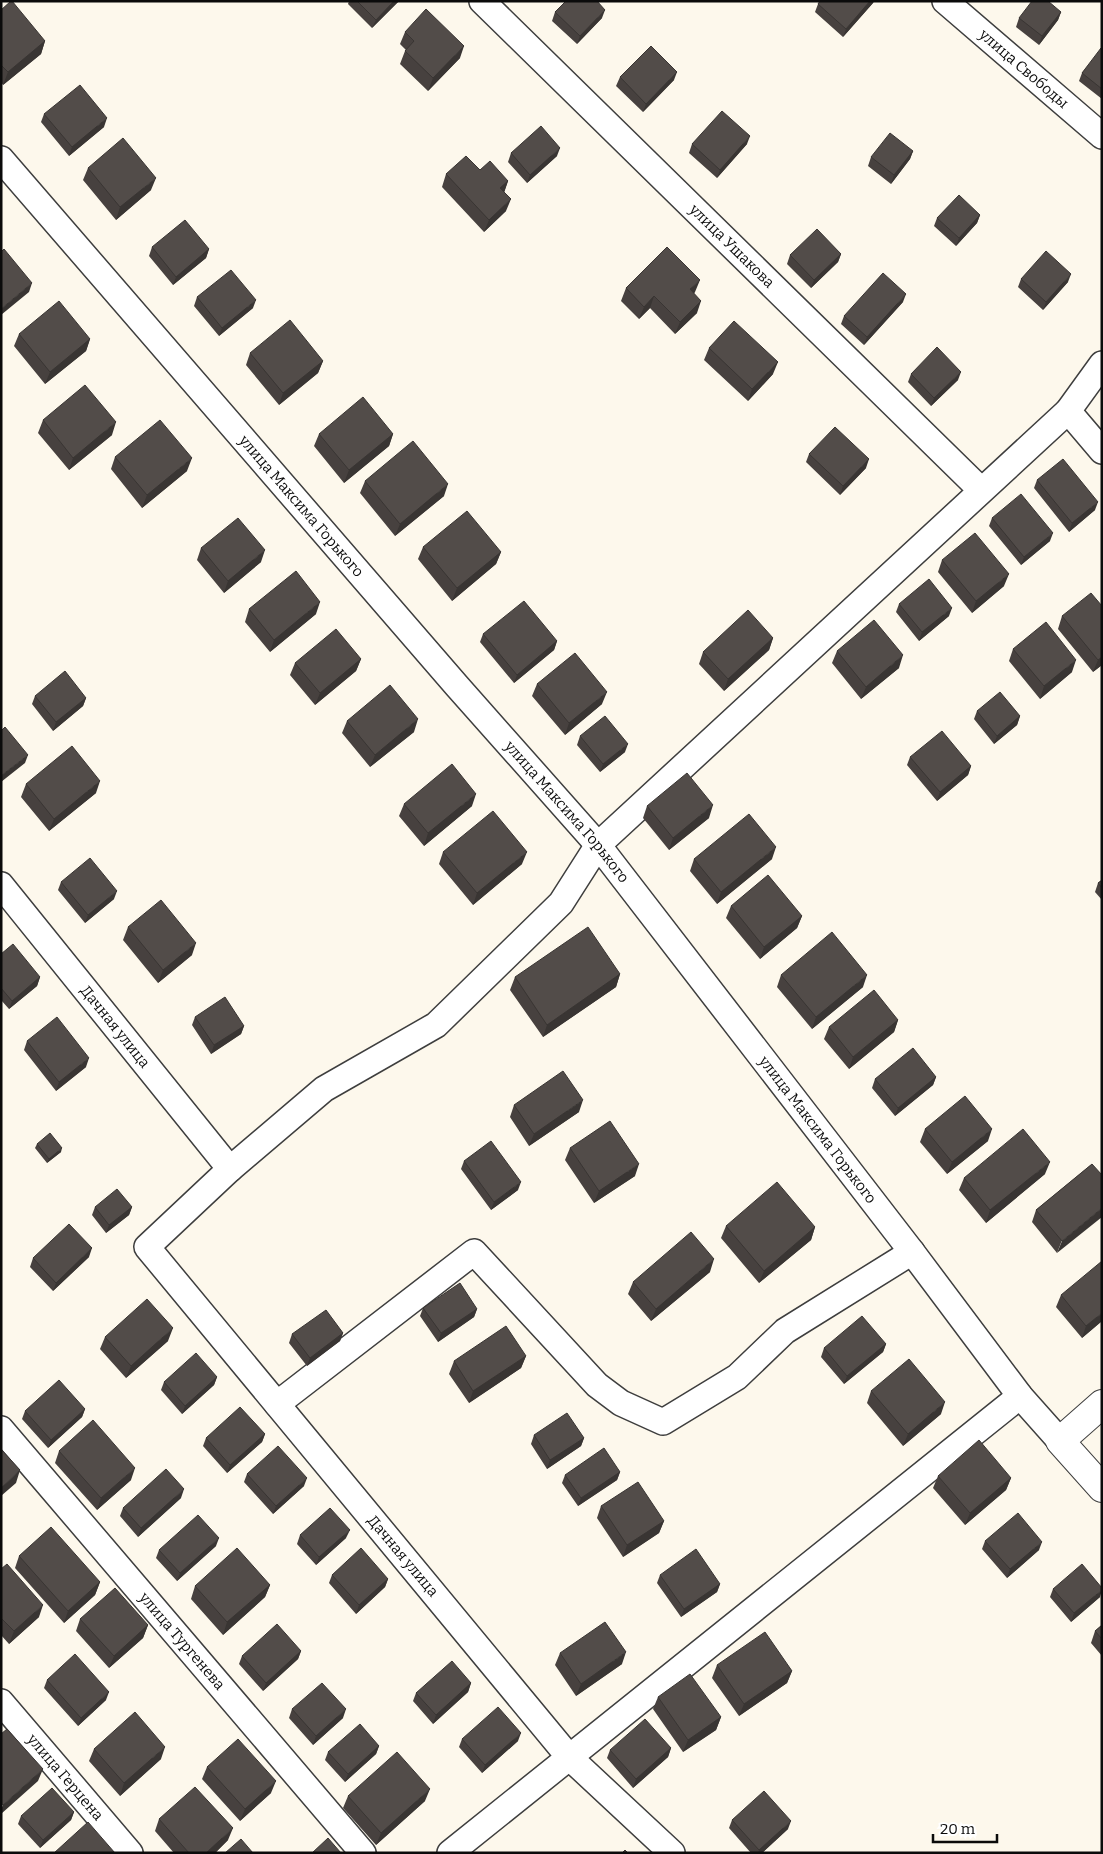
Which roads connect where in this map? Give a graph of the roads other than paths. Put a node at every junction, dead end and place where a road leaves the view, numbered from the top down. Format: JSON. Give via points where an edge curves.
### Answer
{"nodes":[{"id":1,"x":482,"y":1,"type":"edge"},
{"id":2,"x":946,"y":1,"type":"edge"},
{"id":3,"x":1102,"y":136,"type":"edge"},
{"id":4,"x":1,"y":159,"type":"edge"},
{"id":5,"x":1102,"y":364,"type":"edge"},
{"id":6,"x":1068,"y":411,"type":"junction"},
{"id":7,"x":1102,"y":451,"type":"edge"},
{"id":8,"x":980,"y":490,"type":"junction"},
{"id":9,"x":598,"y":845,"type":"junction"},
{"id":10,"x":1,"y":885,"type":"edge"},
{"id":11,"x":230,"y":1169,"type":"junction"},
{"id":12,"x":912,"y":1252,"type":"junction"},
{"id":13,"x":1020,"y":1396,"type":"junction"},
{"id":14,"x":277,"y":1404,"type":"junction"},
{"id":15,"x":1102,"y":1404,"type":"edge"},
{"id":16,"x":1,"y":1429,"type":"edge"},
{"id":17,"x":1060,"y":1441,"type":"junction"},
{"id":18,"x":1102,"y":1488,"type":"edge"},
{"id":19,"x":1,"y":1702,"type":"edge"},
{"id":20,"x":569,"y":1757,"type":"junction"},
{"id":21,"x":130,"y":1853,"type":"edge"},
{"id":22,"x":363,"y":1853,"type":"edge"},
{"id":23,"x":450,"y":1853,"type":"edge"},
{"id":24,"x":672,"y":1853,"type":"edge"}],
"edges":[{"from":1,"to":8,"type":"street","name":"улица Ушакова"},
{"from":2,"to":3,"type":"street","name":"улица Свободы"},
{"from":4,"to":9,"type":"street","name":"улица Максима Горького","via":[[456,686]]},
{"from":5,"to":6,"type":"street"},
{"from":6,"to":7,"type":"street"},
{"from":6,"to":8,"type":"street"},
{"from":8,"to":9,"type":"street"},
{"from":9,"to":11,"type":"street","via":[[561,903],[436,1026],[324,1089]]},
{"from":9,"to":12,"type":"street","name":"улица Максима Горького"},
{"from":10,"to":11,"type":"street","name":"Дачная улица"},
{"from":11,"to":14,"type":"street","name":"Дачная улица","via":[[148,1247]]},
{"from":12,"to":13,"type":"street","name":"улица Максима Горького"},
{"from":12,"to":14,"type":"street","via":[[785,1331],[737,1377],[663,1422],[621,1403],[597,1386],[474,1252]]},
{"from":13,"to":17,"type":"street","name":"улица Максима Горького"},
{"from":13,"to":20,"type":"street"},
{"from":14,"to":20,"type":"street","name":"Дачная улица"},
{"from":15,"to":17,"type":"street"},
{"from":16,"to":22,"type":"street","name":"улица Тургенева"},
{"from":17,"to":18,"type":"street","name":"улица Максима Горького"},
{"from":19,"to":21,"type":"street","name":"улица Герцена"},
{"from":20,"to":23,"type":"street"},
{"from":20,"to":24,"type":"street","name":"Дачная улица"}]}
